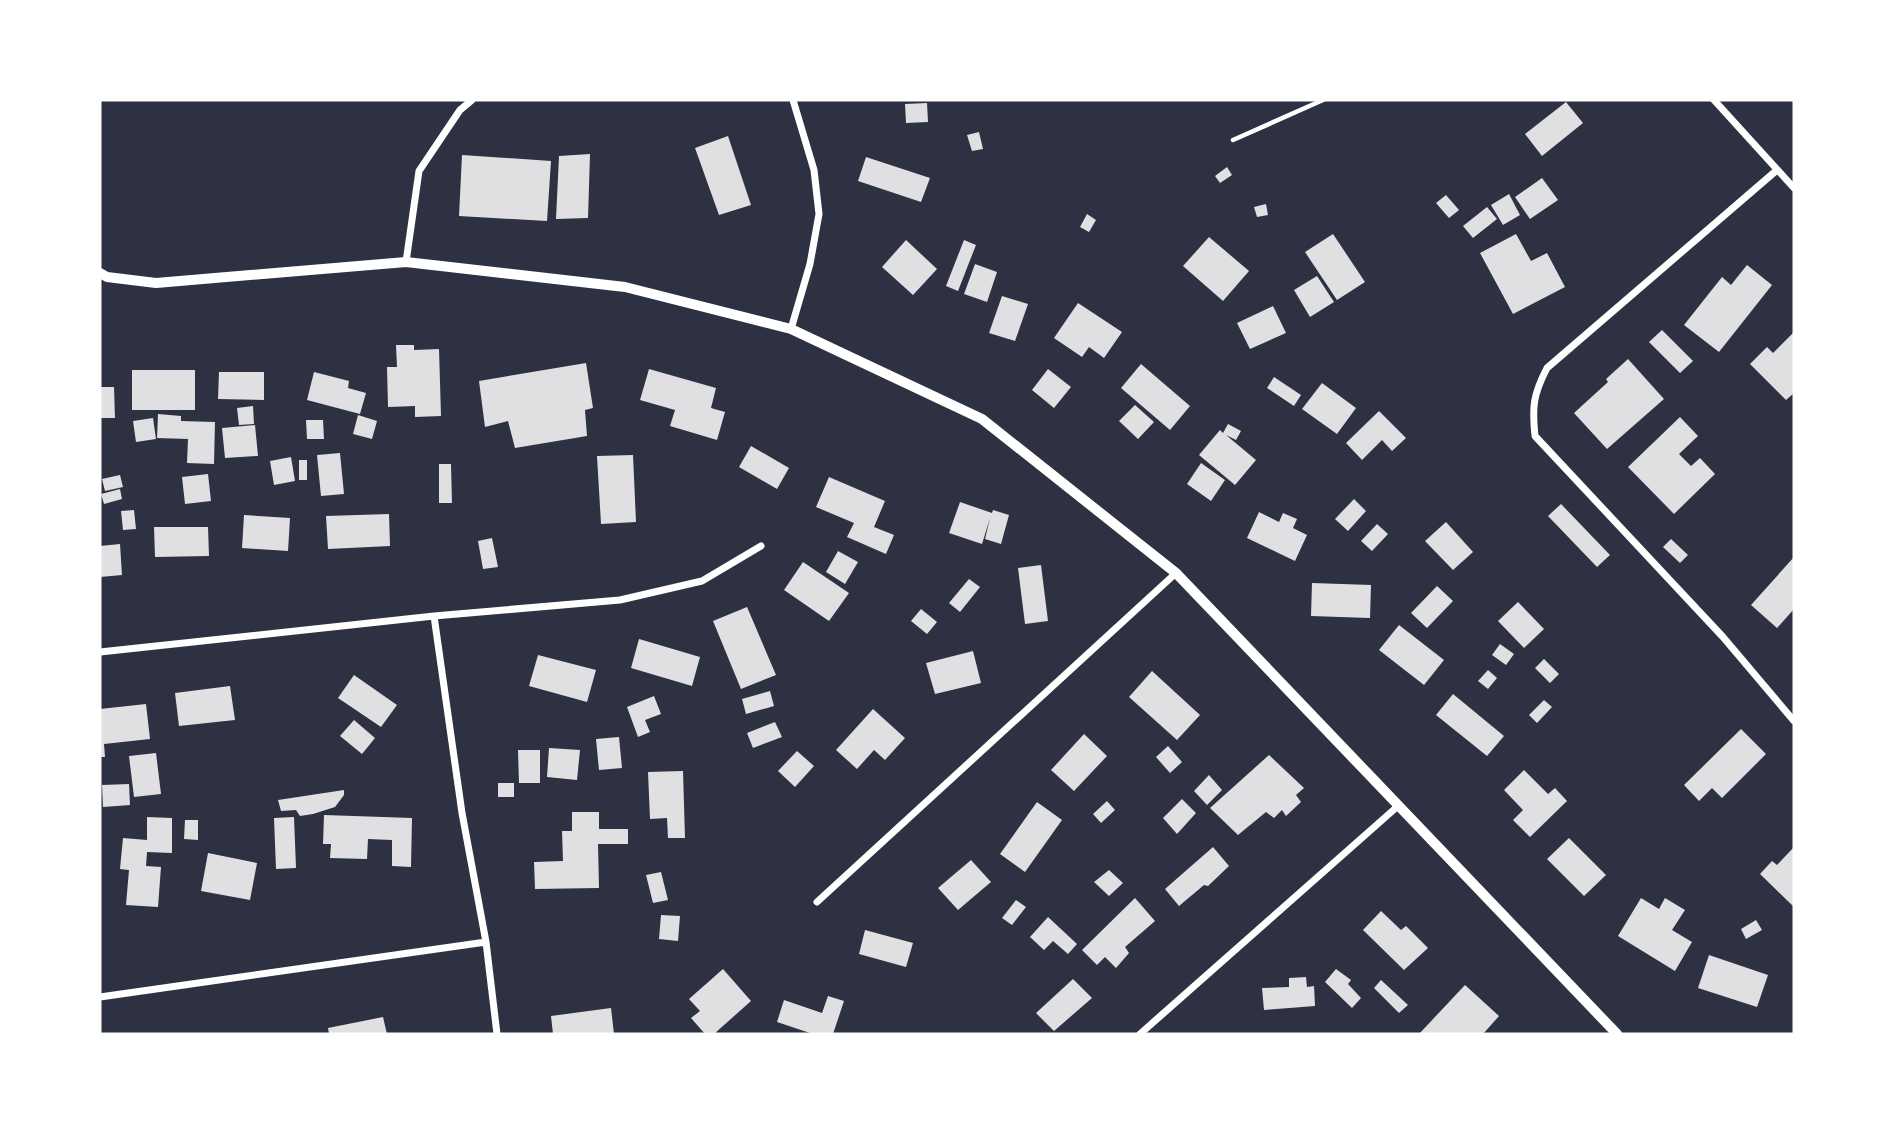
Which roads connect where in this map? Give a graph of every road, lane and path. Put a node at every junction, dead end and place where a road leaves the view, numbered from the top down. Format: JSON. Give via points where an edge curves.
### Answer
{"nodes":[{"id":1,"x":472,"y":100,"type":"edge"},
{"id":2,"x":793,"y":100,"type":"edge"},
{"id":3,"x":1323,"y":100,"type":"edge"},
{"id":4,"x":1714,"y":100,"type":"edge"},
{"id":5,"x":1233,"y":140,"type":"dead end"},
{"id":6,"x":1777,"y":170,"type":"junction"},
{"id":7,"x":1794,"y":188,"type":"edge"},
{"id":8,"x":406,"y":262,"type":"junction"},
{"id":9,"x":100,"y":272,"type":"edge"},
{"id":10,"x":791,"y":329,"type":"junction"},
{"id":11,"x":761,"y":546,"type":"dead end"},
{"id":12,"x":1175,"y":573,"type":"junction"},
{"id":13,"x":434,"y":616,"type":"junction"},
{"id":14,"x":100,"y":652,"type":"edge"},
{"id":15,"x":1794,"y":721,"type":"edge"},
{"id":16,"x":1398,"y":806,"type":"junction"},
{"id":17,"x":817,"y":902,"type":"dead end"},
{"id":18,"x":486,"y":942,"type":"junction"},
{"id":19,"x":100,"y":998,"type":"edge"},
{"id":20,"x":497,"y":1034,"type":"edge"},
{"id":21,"x":1140,"y":1034,"type":"edge"},
{"id":22,"x":1617,"y":1034,"type":"edge"}],
"edges":[{"from":1,"to":8,"type":"street","via":[[460,110],[419,171]]},
{"from":2,"to":10,"type":"street","via":[[814,170],[819,214]]},
{"from":3,"to":5,"type":"lane"},
{"from":4,"to":6,"type":"street"},
{"from":6,"to":7,"type":"street"},
{"from":6,"to":15,"type":"street","via":[[1547,369],[1535,391],[1532,410],[1535,436],[1723,637]]},
{"from":8,"to":9,"type":"street","via":[[156,283]]},
{"from":8,"to":10,"type":"street","via":[[625,287]]},
{"from":10,"to":12,"type":"street","via":[[982,419]]},
{"from":11,"to":13,"type":"street","via":[[702,582],[620,600]]},
{"from":12,"to":16,"type":"street"},
{"from":12,"to":17,"type":"street"},
{"from":13,"to":14,"type":"street"},
{"from":13,"to":18,"type":"street"},
{"from":16,"to":21,"type":"street"},
{"from":16,"to":22,"type":"street"},
{"from":18,"to":19,"type":"street"},
{"from":18,"to":20,"type":"street"}]}
